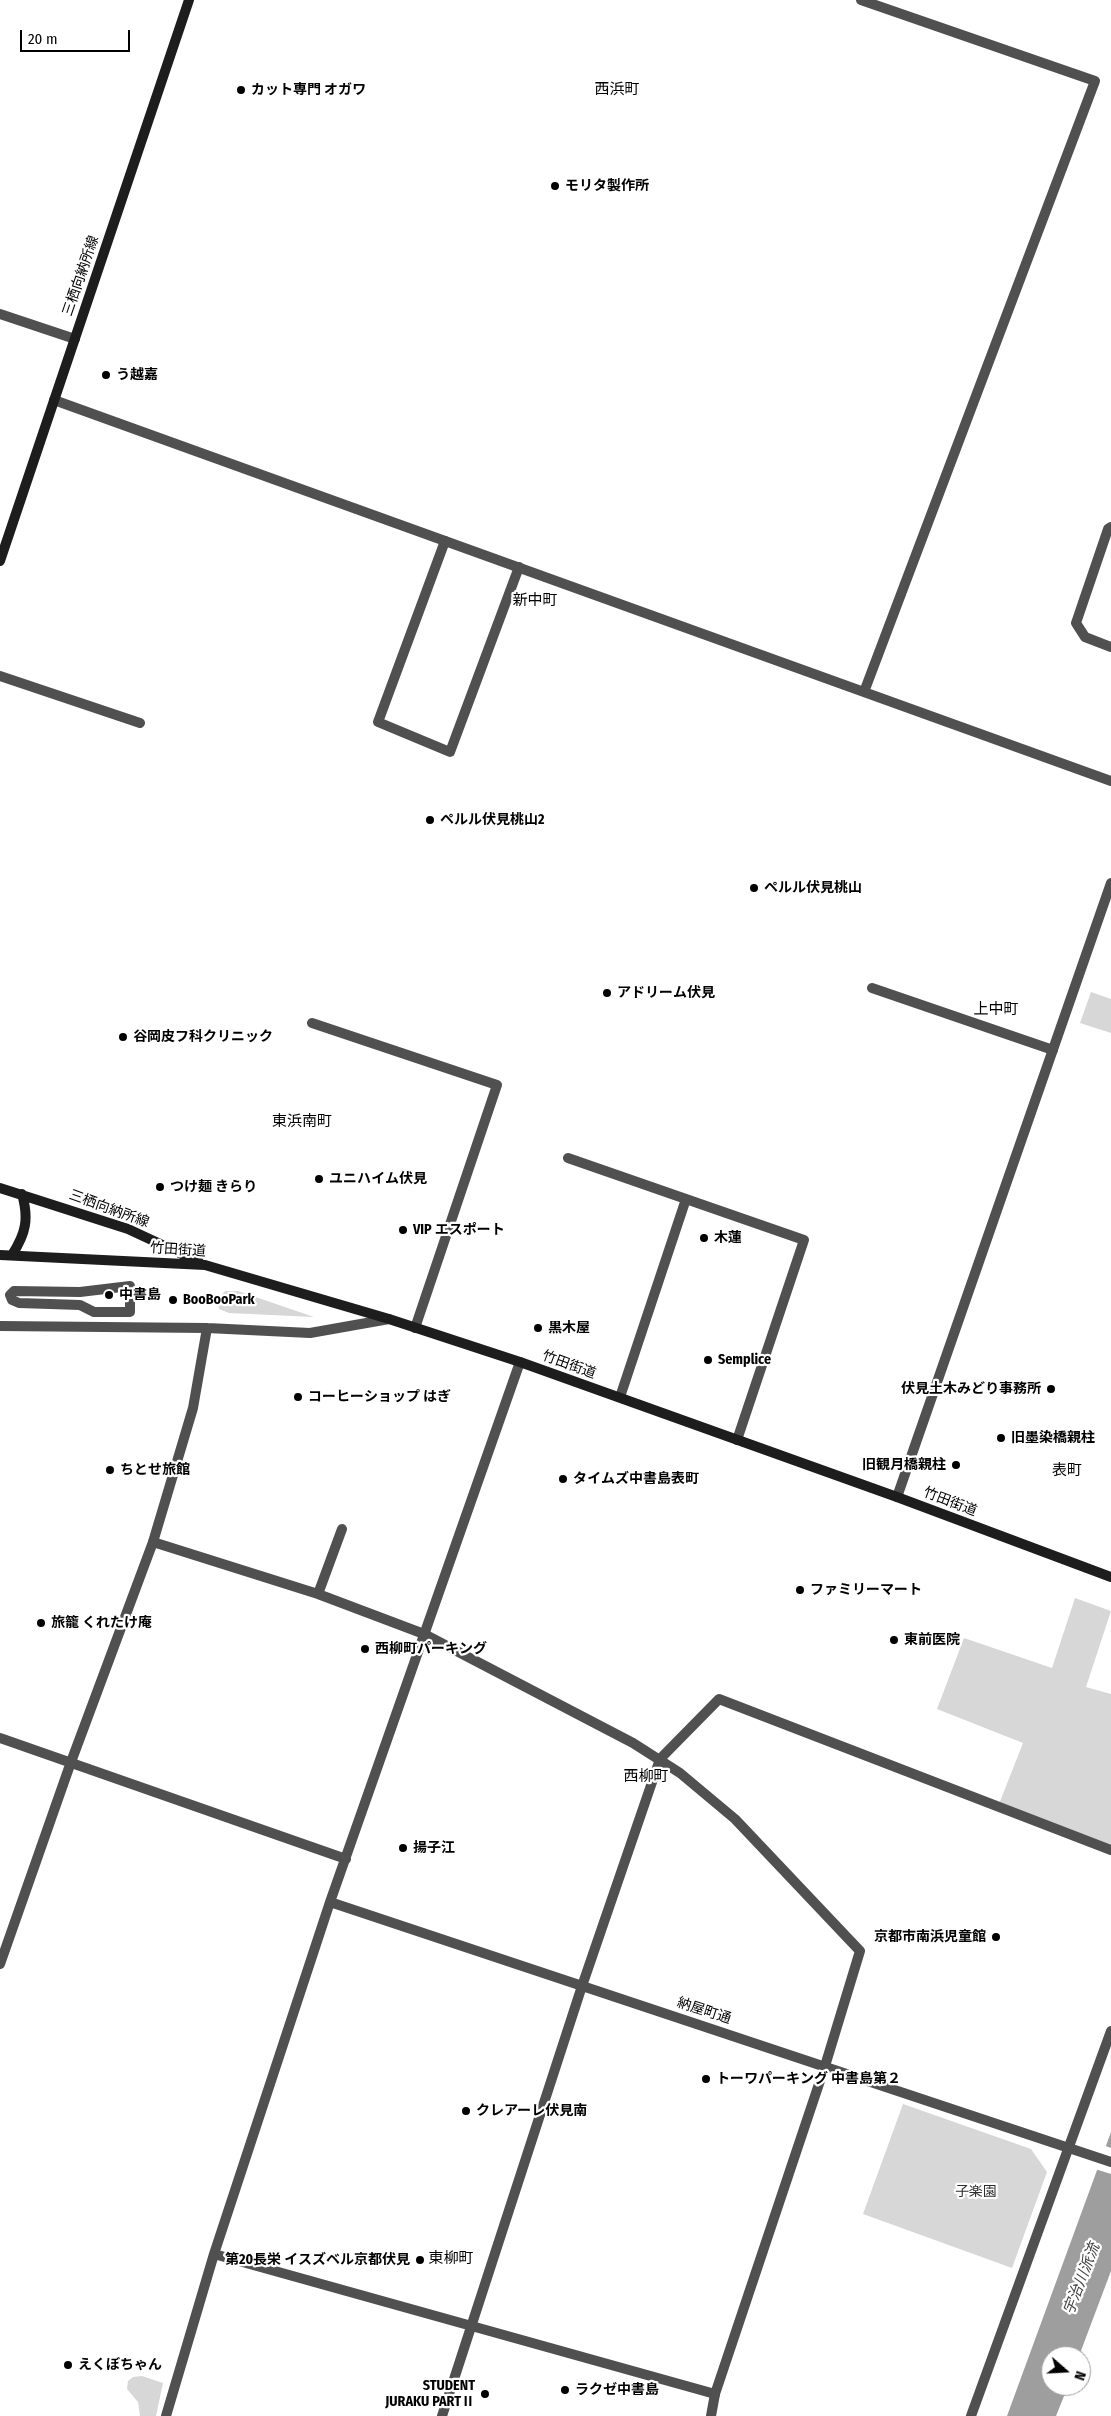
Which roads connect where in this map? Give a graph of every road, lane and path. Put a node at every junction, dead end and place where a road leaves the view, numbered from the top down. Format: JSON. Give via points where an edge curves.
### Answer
{"nodes":[{"id":1,"x":189,"y":0,"type":"edge"},
{"id":2,"x":861,"y":0,"type":"edge"},
{"id":3,"x":0,"y":314,"type":"edge"},
{"id":4,"x":75,"y":339,"type":"junction"},
{"id":5,"x":54,"y":400,"type":"junction"},
{"id":6,"x":1111,"y":528,"type":"edge"},
{"id":7,"x":445,"y":541,"type":"junction"},
{"id":8,"x":0,"y":561,"type":"edge"},
{"id":9,"x":519,"y":567,"type":"junction"},
{"id":10,"x":1111,"y":647,"type":"edge"},
{"id":11,"x":0,"y":676,"type":"edge"},
{"id":12,"x":864,"y":692,"type":"junction"},
{"id":13,"x":140,"y":724,"type":"dead end"},
{"id":14,"x":1111,"y":781,"type":"edge"},
{"id":15,"x":1111,"y":883,"type":"edge"},
{"id":16,"x":872,"y":988,"type":"dead end"},
{"id":17,"x":312,"y":1023,"type":"dead end"},
{"id":18,"x":1053,"y":1050,"type":"junction"},
{"id":19,"x":568,"y":1158,"type":"dead end"},
{"id":20,"x":0,"y":1188,"type":"edge"},
{"id":21,"x":22,"y":1194,"type":"junction"},
{"id":22,"x":686,"y":1198,"type":"junction"},
{"id":23,"x":0,"y":1255,"type":"edge"},
{"id":24,"x":12,"y":1255,"type":"junction"},
{"id":25,"x":205,"y":1265,"type":"junction"},
{"id":26,"x":130,"y":1312,"type":"joint"},
{"id":27,"x":389,"y":1319,"type":"junction"},
{"id":28,"x":0,"y":1326,"type":"edge"},
{"id":29,"x":207,"y":1328,"type":"junction"},
{"id":30,"x":415,"y":1328,"type":"junction"},
{"id":31,"x":520,"y":1362,"type":"junction"},
{"id":32,"x":620,"y":1398,"type":"junction"},
{"id":33,"x":737,"y":1440,"type":"junction"},
{"id":34,"x":897,"y":1497,"type":"junction"},
{"id":35,"x":342,"y":1529,"type":"dead end"},
{"id":36,"x":153,"y":1542,"type":"junction"},
{"id":37,"x":1111,"y":1577,"type":"edge"},
{"id":38,"x":318,"y":1594,"type":"junction"},
{"id":39,"x":424,"y":1634,"type":"junction"},
{"id":40,"x":0,"y":1738,"type":"edge"},
{"id":41,"x":660,"y":1759,"type":"junction"},
{"id":42,"x":71,"y":1762,"type":"junction"},
{"id":43,"x":1111,"y":1850,"type":"edge"},
{"id":44,"x":346,"y":1859,"type":"junction"},
{"id":45,"x":330,"y":1902,"type":"junction"},
{"id":46,"x":0,"y":1964,"type":"edge"},
{"id":47,"x":582,"y":1986,"type":"junction"},
{"id":48,"x":1111,"y":2031,"type":"edge"},
{"id":49,"x":825,"y":2066,"type":"junction"},
{"id":50,"x":1069,"y":2147,"type":"junction"},
{"id":51,"x":1111,"y":2162,"type":"edge"},
{"id":52,"x":214,"y":2254,"type":"junction"},
{"id":53,"x":471,"y":2324,"type":"junction"},
{"id":54,"x":715,"y":2394,"type":"junction"},
{"id":55,"x":166,"y":2416,"type":"edge"},
{"id":56,"x":442,"y":2416,"type":"edge"},
{"id":57,"x":711,"y":2416,"type":"edge"},
{"id":58,"x":971,"y":2416,"type":"edge"}],
"edges":[{"from":1,"to":4,"type":"main road","name":"三栖向納所線"},
{"from":2,"to":12,"type":"street","via":[[1095,81]]},
{"from":3,"to":4,"type":"street"},
{"from":4,"to":5,"type":"main road","name":"三栖向納所線"},
{"from":5,"to":7,"type":"street"},
{"from":5,"to":8,"type":"main road","name":"三栖向納所線"},
{"from":6,"to":10,"type":"street","via":[[1076,622],[1085,637]]},
{"from":7,"to":9,"type":"street"},
{"from":7,"to":9,"type":"street","via":[[378,722],[450,752]]},
{"from":9,"to":12,"type":"street"},
{"from":11,"to":13,"type":"street"},
{"from":12,"to":14,"type":"street"},
{"from":15,"to":18,"type":"street"},
{"from":16,"to":18,"type":"street"},
{"from":17,"to":30,"type":"street","via":[[497,1085]]},
{"from":18,"to":34,"type":"street"},
{"from":19,"to":22,"type":"street"},
{"from":20,"to":21,"type":"main road","name":"三栖向納所線"},
{"from":21,"to":24,"type":"main road","via":[[27,1210],[26,1226]]},
{"from":21,"to":25,"type":"main road","name":"三栖向納所線","via":[[128,1229]]},
{"from":22,"to":32,"type":"street"},
{"from":22,"to":33,"type":"street","via":[[804,1240]]},
{"from":23,"to":24,"type":"main road","name":"竹田街道"},
{"from":24,"to":25,"type":"main road","name":"竹田街道"},
{"from":25,"to":27,"type":"main road","name":"竹田街道"},
{"from":26,"to":26,"type":"street","via":[[130,1286],[80,1292],[14,1291],[10,1294],[12,1300],[19,1304],[80,1305],[94,1312]]},
{"from":27,"to":29,"type":"street","via":[[310,1333]]},
{"from":27,"to":30,"type":"main road","name":"竹田街道"},
{"from":28,"to":29,"type":"street"},
{"from":29,"to":36,"type":"street","via":[[193,1408]]},
{"from":30,"to":31,"type":"main road","name":"竹田街道"},
{"from":31,"to":32,"type":"main road","name":"竹田街道"},
{"from":31,"to":39,"type":"street"},
{"from":32,"to":33,"type":"main road","name":"竹田街道"},
{"from":33,"to":34,"type":"main road","name":"竹田街道"},
{"from":34,"to":37,"type":"main road","name":"竹田街道"},
{"from":35,"to":38,"type":"street"},
{"from":36,"to":38,"type":"street"},
{"from":36,"to":42,"type":"street"},
{"from":38,"to":39,"type":"street"},
{"from":39,"to":41,"type":"street"},
{"from":39,"to":44,"type":"street"},
{"from":40,"to":42,"type":"street"},
{"from":41,"to":43,"type":"street","via":[[719,1699]]},
{"from":41,"to":47,"type":"street"},
{"from":41,"to":49,"type":"street","via":[[735,1818],[860,1951]]},
{"from":42,"to":44,"type":"street"},
{"from":42,"to":46,"type":"street"},
{"from":44,"to":45,"type":"street"},
{"from":45,"to":47,"type":"street","name":"納屋町通"},
{"from":45,"to":52,"type":"street"},
{"from":47,"to":49,"type":"street","name":"納屋町通"},
{"from":47,"to":53,"type":"street"},
{"from":48,"to":50,"type":"street"},
{"from":49,"to":50,"type":"street","name":"納屋町通"},
{"from":49,"to":54,"type":"street"},
{"from":50,"to":51,"type":"street","name":"納屋町通"},
{"from":50,"to":58,"type":"street"},
{"from":52,"to":53,"type":"street"},
{"from":52,"to":55,"type":"street"},
{"from":53,"to":54,"type":"street"},
{"from":53,"to":56,"type":"street"},
{"from":54,"to":57,"type":"street"}]}
